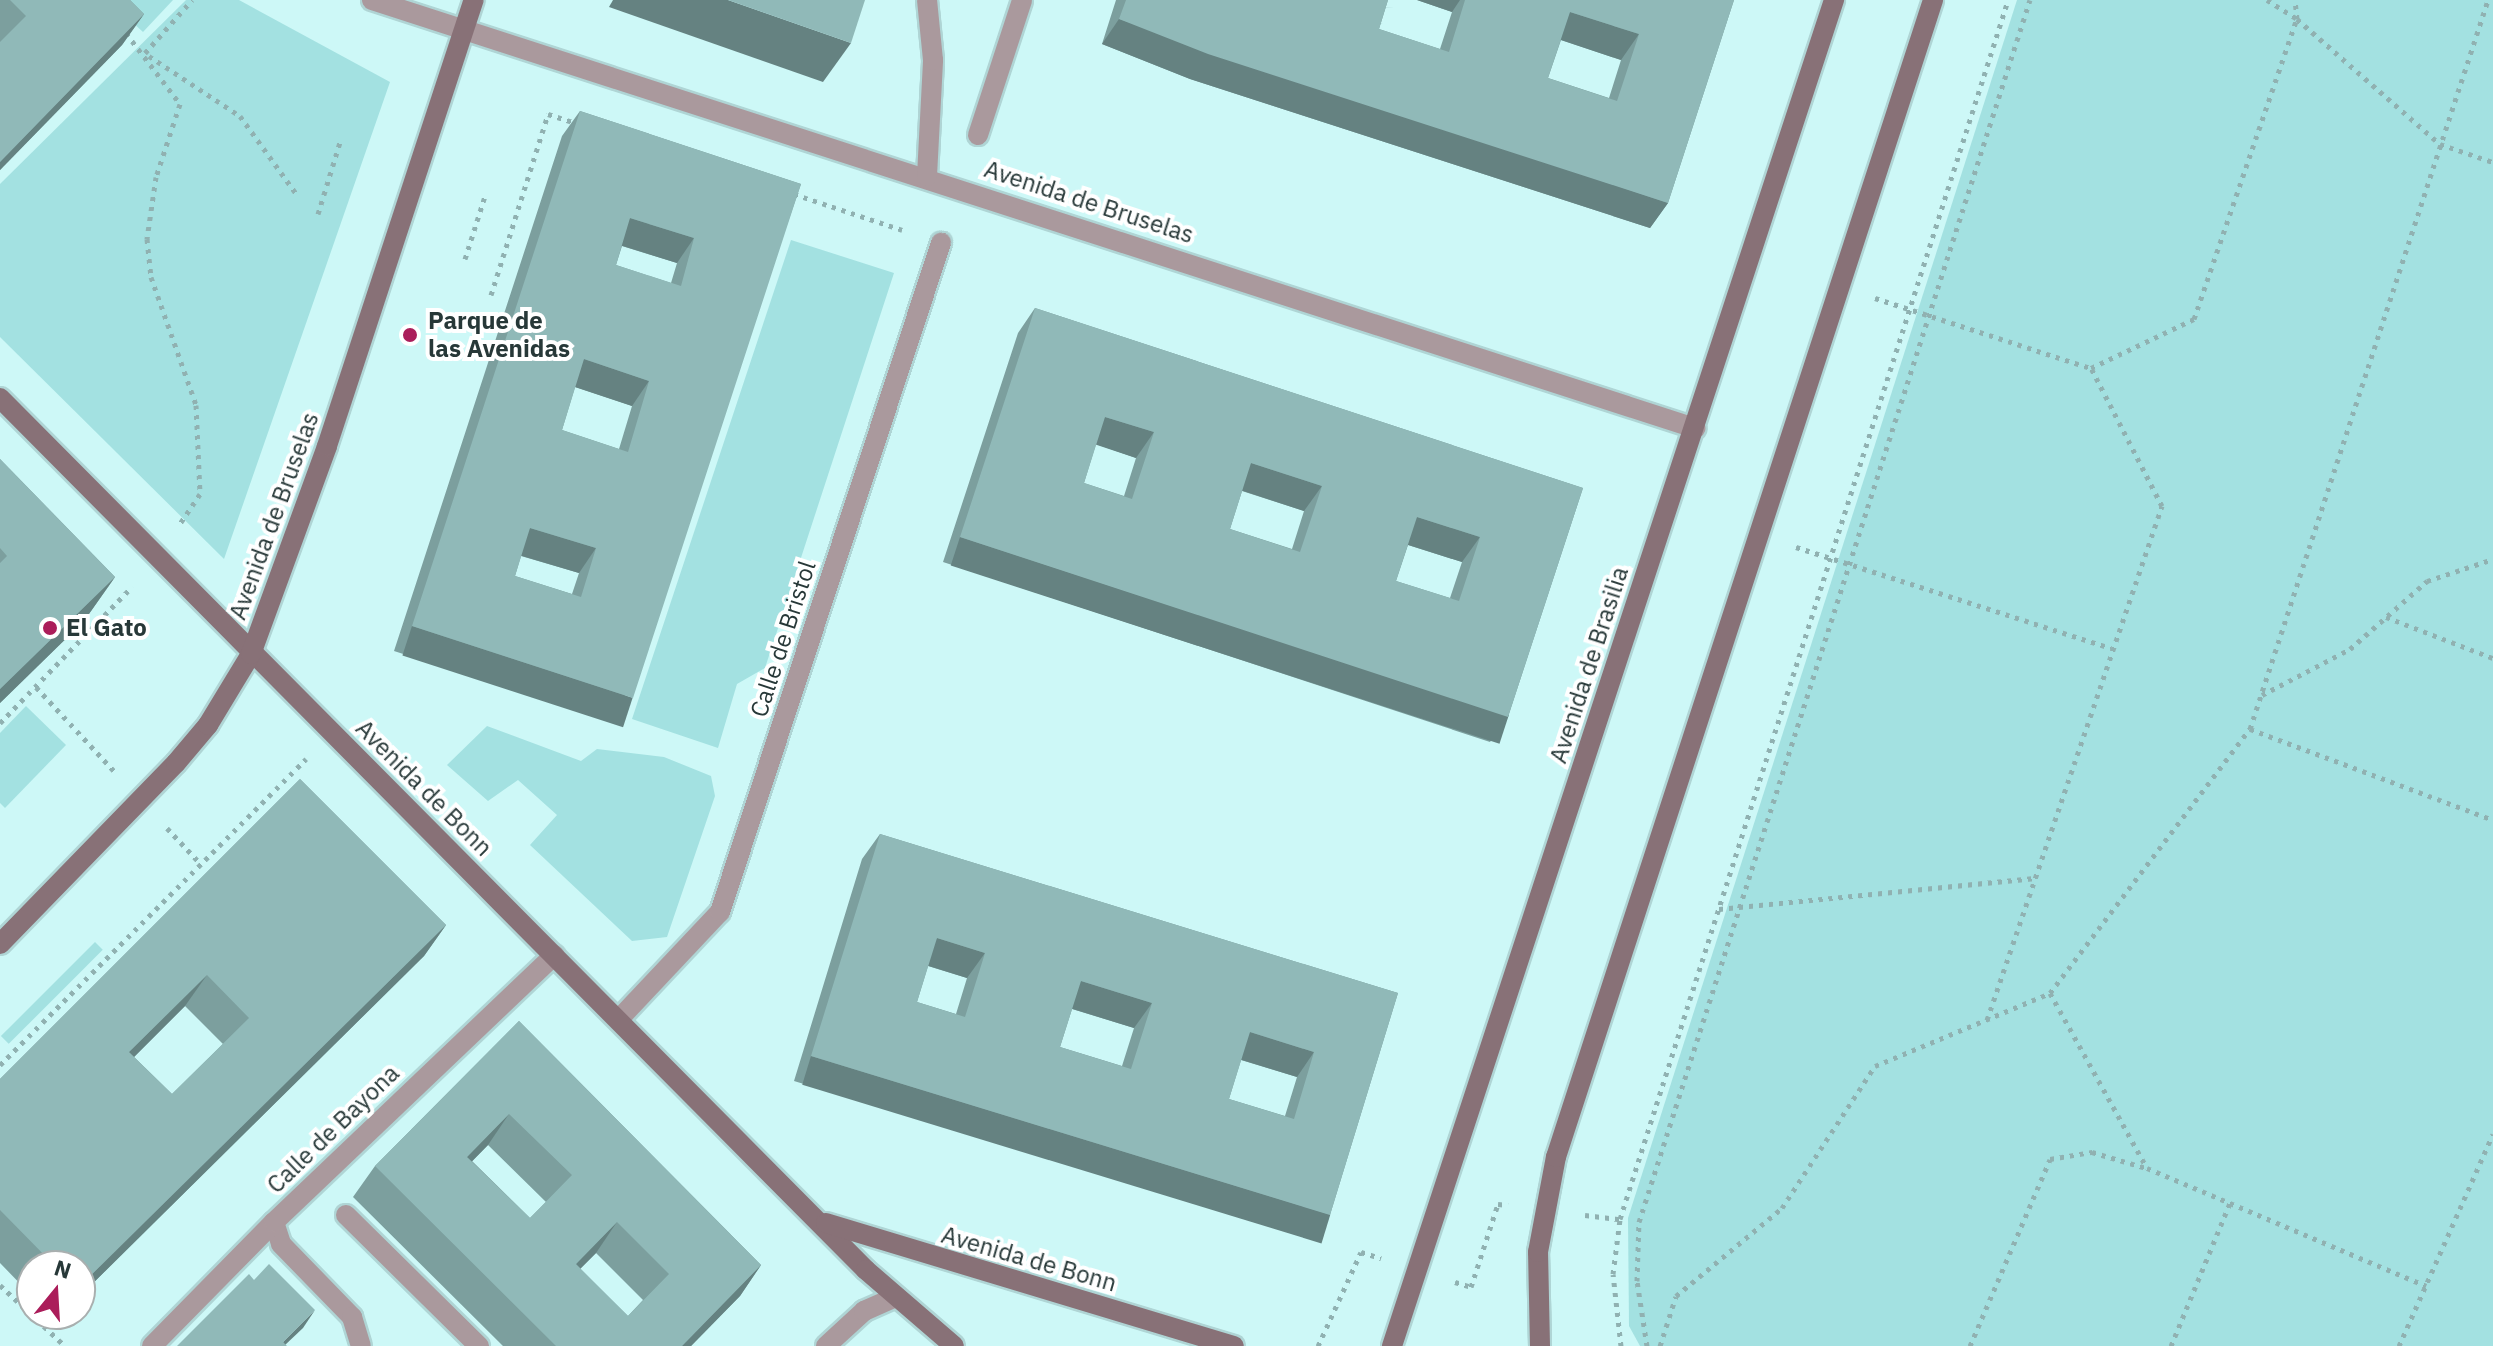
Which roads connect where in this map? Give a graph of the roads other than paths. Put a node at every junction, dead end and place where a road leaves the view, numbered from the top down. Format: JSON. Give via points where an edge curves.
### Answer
{"nodes":[{"id":1,"x":372,"y":0,"type":"edge"},
{"id":2,"x":474,"y":0,"type":"edge"},
{"id":3,"x":927,"y":0,"type":"edge"},
{"id":4,"x":1022,"y":0,"type":"edge"},
{"id":5,"x":1834,"y":0,"type":"edge"},
{"id":6,"x":1933,"y":0,"type":"edge"},
{"id":7,"x":465,"y":28,"type":"junction"},
{"id":8,"x":978,"y":135,"type":"dead end"},
{"id":9,"x":927,"y":176,"type":"junction"},
{"id":10,"x":941,"y":243,"type":"road end"},
{"id":11,"x":0,"y":398,"type":"edge"},
{"id":12,"x":1695,"y":428,"type":"junction"},
{"id":13,"x":251,"y":654,"type":"junction"},
{"id":14,"x":0,"y":944,"type":"edge"},
{"id":15,"x":554,"y":955,"type":"junction"},
{"id":16,"x":619,"y":1019,"type":"junction"},
{"id":17,"x":346,"y":1215,"type":"dead end"},
{"id":18,"x":812,"y":1215,"type":"junction"},
{"id":19,"x":274,"y":1222,"type":"junction"},
{"id":20,"x":896,"y":1297,"type":"junction"},
{"id":21,"x":152,"y":1346,"type":"edge"},
{"id":22,"x":361,"y":1346,"type":"edge"},
{"id":23,"x":479,"y":1346,"type":"edge"},
{"id":24,"x":826,"y":1346,"type":"edge"},
{"id":25,"x":954,"y":1346,"type":"edge"},
{"id":26,"x":1234,"y":1346,"type":"edge"},
{"id":27,"x":1392,"y":1346,"type":"edge"},
{"id":28,"x":1540,"y":1346,"type":"edge"}],
"edges":[{"from":1,"to":7,"type":"street","name":"Avenida de Bruselas"},
{"from":2,"to":7,"type":"street","name":"Avenida de Bruselas"},
{"from":3,"to":9,"type":"street","via":[[933,60]]},
{"from":4,"to":8,"type":"street"},
{"from":5,"to":12,"type":"street","name":"Avenida de Brasilia"},
{"from":6,"to":28,"type":"street","via":[[1556,1157],[1538,1252]]},
{"from":7,"to":9,"type":"street","name":"Avenida de Bruselas"},
{"from":7,"to":13,"type":"street","name":"Avenida de Bruselas","via":[[327,446]]},
{"from":9,"to":12,"type":"street","name":"Avenida de Bruselas"},
{"from":10,"to":16,"type":"street","name":"Calle de Bristol","via":[[720,912]]},
{"from":11,"to":13,"type":"street","name":"Avenida de Bonn"},
{"from":12,"to":27,"type":"street","name":"Avenida de Brasilia"},
{"from":13,"to":14,"type":"street","name":"Avenida de Bruselas","via":[[208,725],[176,763]]},
{"from":13,"to":15,"type":"street","name":"Avenida de Bonn"},
{"from":15,"to":16,"type":"street","name":"Avenida de Bonn"},
{"from":15,"to":19,"type":"street","name":"Calle de Bayona"},
{"from":16,"to":18,"type":"street","name":"Avenida de Bonn"},
{"from":17,"to":23,"type":"street"},
{"from":18,"to":20,"type":"street","name":"Avenida de Bonn"},
{"from":18,"to":26,"type":"street","name":"Avenida de Bonn","via":[[875,1241]]},
{"from":19,"to":21,"type":"street","name":"Calle de Bayona"},
{"from":19,"to":22,"type":"street","via":[[281,1244],[352,1317]]},
{"from":20,"to":24,"type":"street","via":[[864,1311]]},
{"from":20,"to":25,"type":"street","name":"Avenida de Bonn"}]}
